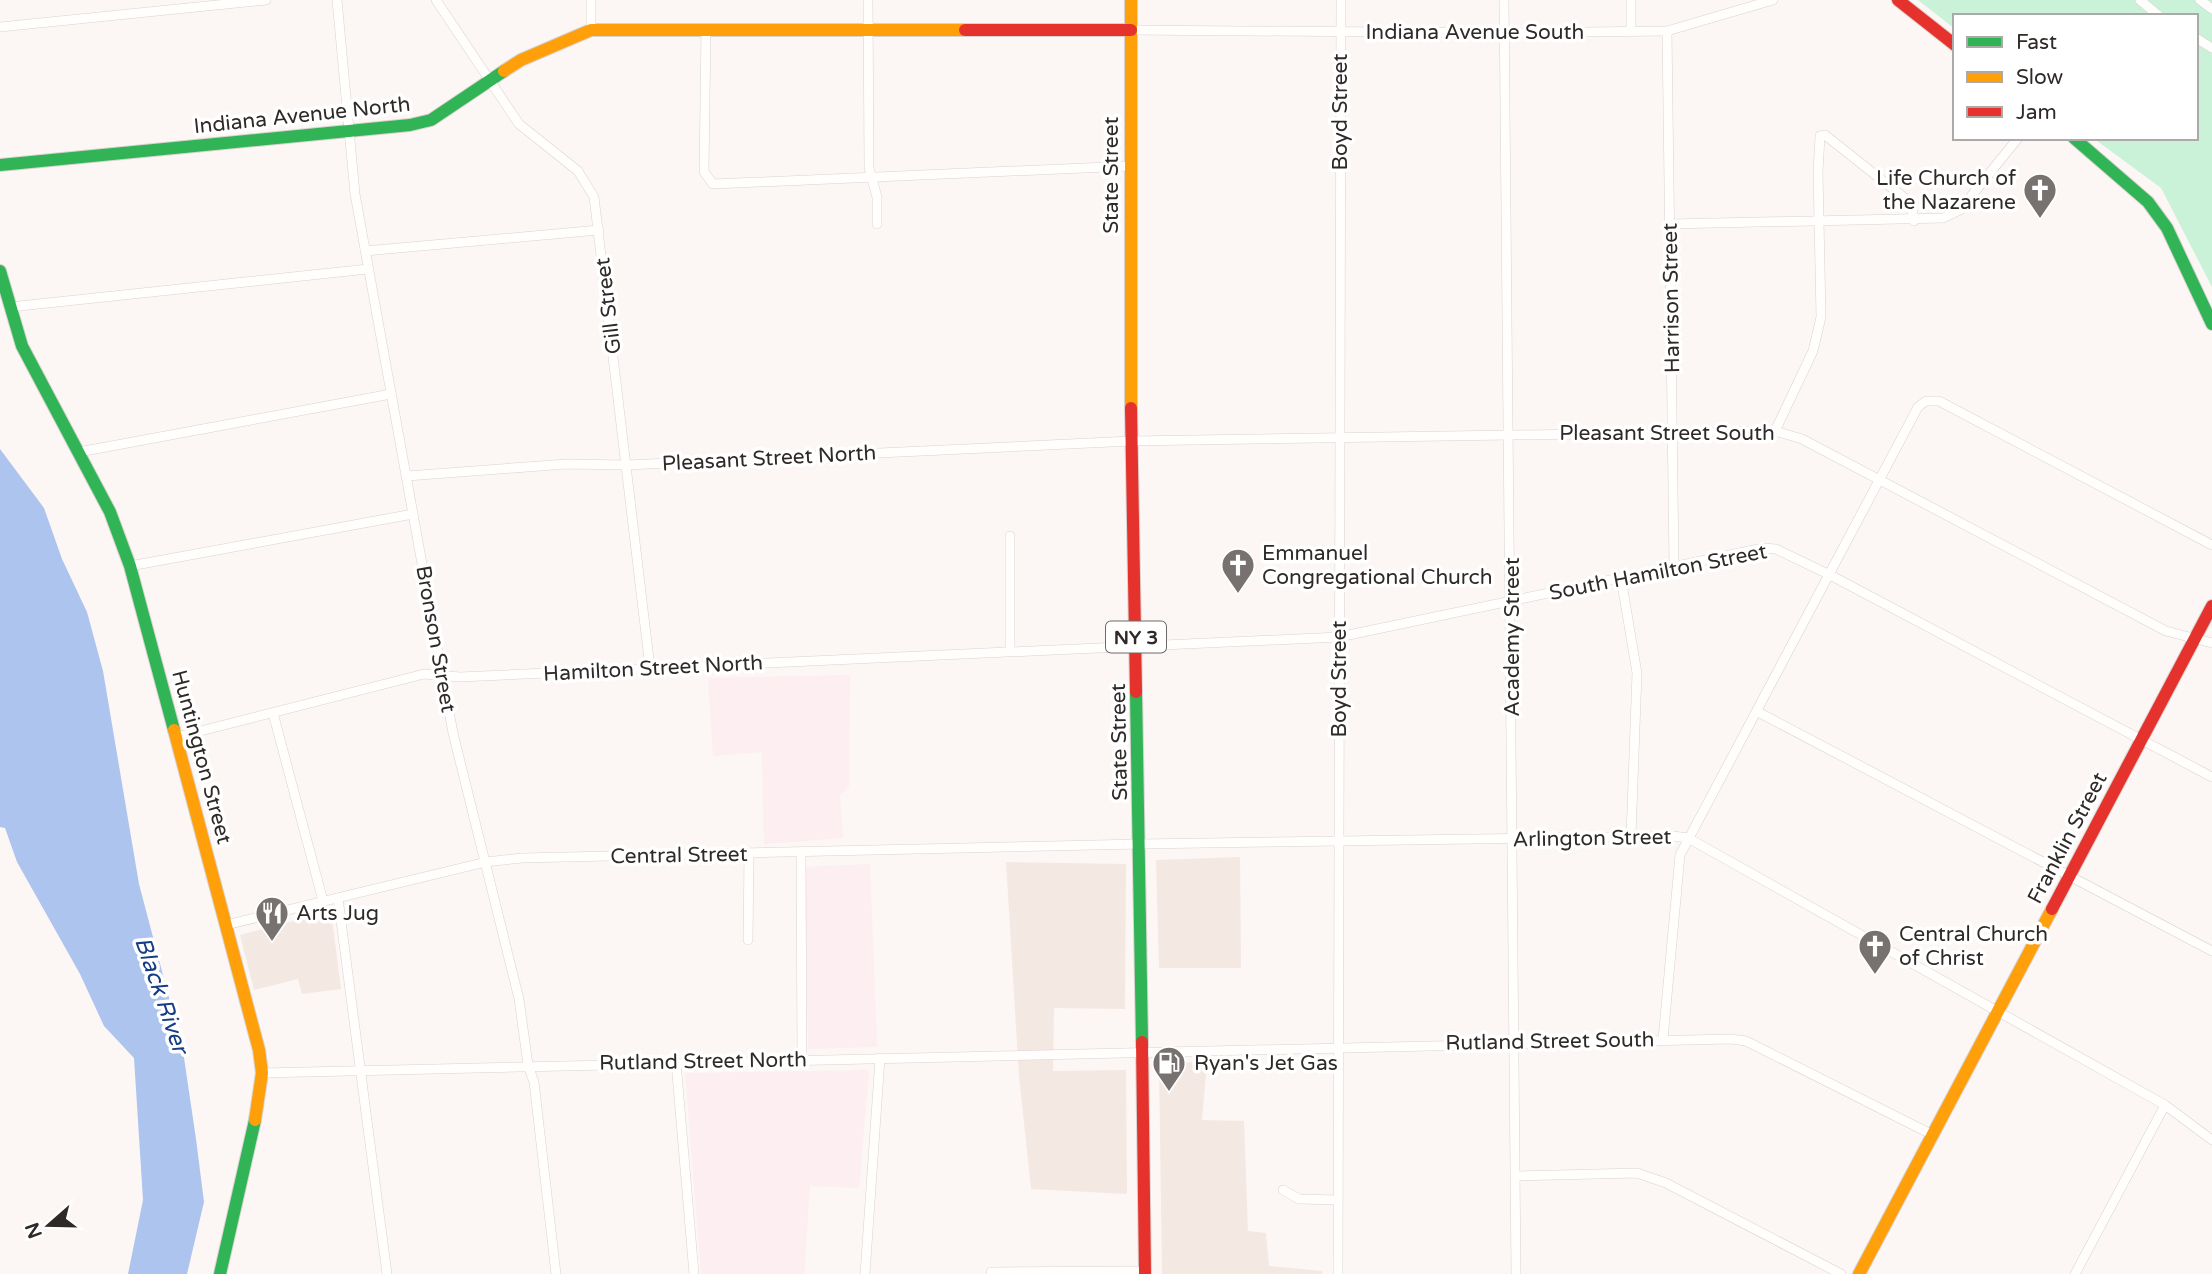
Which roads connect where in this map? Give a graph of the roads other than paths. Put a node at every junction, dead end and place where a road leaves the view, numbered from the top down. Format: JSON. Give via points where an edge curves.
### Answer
{"nodes":[{"id":1,"x":266,"y":0,"type":"edge"},
{"id":2,"x":337,"y":0,"type":"edge"},
{"id":3,"x":436,"y":0,"type":"edge"},
{"id":4,"x":591,"y":0,"type":"edge"},
{"id":5,"x":868,"y":0,"type":"edge"},
{"id":6,"x":1131,"y":0,"type":"edge"},
{"id":7,"x":1341,"y":0,"type":"edge"},
{"id":8,"x":1504,"y":0,"type":"edge"},
{"id":9,"x":1631,"y":0,"type":"edge"},
{"id":10,"x":1773,"y":0,"type":"edge"},
{"id":11,"x":1898,"y":0,"type":"edge"},
{"id":12,"x":2140,"y":0,"type":"edge"},
{"id":13,"x":2200,"y":0,"type":"edge"},
{"id":14,"x":2212,"y":9,"type":"edge"},
{"id":15,"x":2157,"y":14,"type":"edge"},
{"id":16,"x":0,"y":27,"type":"edge"},
{"id":17,"x":706,"y":29,"type":"junction"},
{"id":18,"x":591,"y":30,"type":"junction"},
{"id":19,"x":868,"y":30,"type":"junction"},
{"id":20,"x":1131,"y":30,"type":"junction"},
{"id":21,"x":1631,"y":31,"type":"junction"},
{"id":22,"x":1667,"y":31,"type":"junction"},
{"id":23,"x":1340,"y":32,"type":"junction"},
{"id":24,"x":1505,"y":33,"type":"junction"},
{"id":25,"x":1953,"y":43,"type":"edge"},
{"id":26,"x":491,"y":80,"type":"junction"},
{"id":27,"x":348,"y":131,"type":"junction"},
{"id":28,"x":2016,"y":140,"type":"edge"},
{"id":29,"x":2076,"y":140,"type":"edge"},
{"id":30,"x":0,"y":164,"type":"edge"},
{"id":31,"x":1130,"y":166,"type":"junction"},
{"id":32,"x":871,"y":177,"type":"junction"},
{"id":33,"x":1914,"y":221,"type":"junction"},
{"id":34,"x":1820,"y":222,"type":"junction"},
{"id":35,"x":877,"y":224,"type":"dead end"},
{"id":36,"x":1670,"y":224,"type":"junction"},
{"id":37,"x":598,"y":230,"type":"junction"},
{"id":38,"x":365,"y":251,"type":"junction"},
{"id":39,"x":368,"y":269,"type":"junction"},
{"id":40,"x":0,"y":271,"type":"edge"},
{"id":41,"x":10,"y":307,"type":"junction"},
{"id":42,"x":2212,"y":324,"type":"edge"},
{"id":43,"x":391,"y":394,"type":"junction"},
{"id":44,"x":1775,"y":431,"type":"junction"},
{"id":45,"x":1672,"y":433,"type":"junction"},
{"id":46,"x":1511,"y":434,"type":"junction"},
{"id":47,"x":1339,"y":438,"type":"junction"},
{"id":48,"x":1132,"y":441,"type":"junction"},
{"id":49,"x":79,"y":452,"type":"junction"},
{"id":50,"x":627,"y":465,"type":"junction"},
{"id":51,"x":407,"y":476,"type":"junction"},
{"id":52,"x":1882,"y":480,"type":"junction"},
{"id":53,"x":413,"y":514,"type":"junction"},
{"id":54,"x":1010,"y":536,"type":"dead end"},
{"id":55,"x":2212,"y":545,"type":"edge"},
{"id":56,"x":131,"y":566,"type":"junction"},
{"id":57,"x":1674,"y":566,"type":"junction"},
{"id":58,"x":1830,"y":575,"type":"junction"},
{"id":59,"x":1621,"y":578,"type":"junction"},
{"id":60,"x":1512,"y":600,"type":"junction"},
{"id":61,"x":2212,"y":606,"type":"edge"},
{"id":62,"x":1339,"y":637,"type":"junction"},
{"id":63,"x":2195,"y":638,"type":"junction"},
{"id":64,"x":2212,"y":643,"type":"edge"},
{"id":65,"x":1136,"y":646,"type":"junction"},
{"id":66,"x":1010,"y":650,"type":"junction"},
{"id":67,"x":650,"y":668,"type":"junction"},
{"id":68,"x":442,"y":674,"type":"junction"},
{"id":69,"x":1758,"y":712,"type":"junction"},
{"id":70,"x":273,"y":713,"type":"junction"},
{"id":71,"x":177,"y":737,"type":"junction"},
{"id":72,"x":2141,"y":741,"type":"junction"},
{"id":73,"x":2212,"y":777,"type":"edge"},
{"id":74,"x":1632,"y":836,"type":"junction"},
{"id":75,"x":1688,"y":838,"type":"junction"},
{"id":76,"x":1514,"y":839,"type":"junction"},
{"id":77,"x":1339,"y":841,"type":"junction"},
{"id":78,"x":1140,"y":844,"type":"junction"},
{"id":79,"x":801,"y":852,"type":"junction"},
{"id":80,"x":749,"y":853,"type":"junction"},
{"id":81,"x":486,"y":862,"type":"junction"},
{"id":82,"x":2069,"y":875,"type":"junction"},
{"id":83,"x":338,"y":898,"type":"junction"},
{"id":84,"x":323,"y":901,"type":"junction"},
{"id":85,"x":226,"y":925,"type":"junction"},
{"id":86,"x":748,"y":940,"type":"dead end"},
{"id":87,"x":2212,"y":951,"type":"edge"},
{"id":88,"x":1997,"y":1012,"type":"junction"},
{"id":89,"x":1663,"y":1039,"type":"junction"},
{"id":90,"x":1516,"y":1042,"type":"junction"},
{"id":91,"x":1337,"y":1046,"type":"junction"},
{"id":92,"x":1144,"y":1051,"type":"junction"},
{"id":93,"x":880,"y":1058,"type":"junction"},
{"id":94,"x":802,"y":1059,"type":"junction"},
{"id":95,"x":677,"y":1062,"type":"junction"},
{"id":96,"x":528,"y":1065,"type":"junction"},
{"id":97,"x":360,"y":1071,"type":"junction"},
{"id":98,"x":262,"y":1073,"type":"junction"},
{"id":99,"x":2165,"y":1105,"type":"junction"},
{"id":100,"x":1933,"y":1135,"type":"junction"},
{"id":101,"x":2212,"y":1140,"type":"edge"},
{"id":102,"x":1515,"y":1176,"type":"junction"},
{"id":103,"x":1283,"y":1190,"type":"dead end"},
{"id":104,"x":1338,"y":1200,"type":"junction"},
{"id":105,"x":992,"y":1272,"type":"dead end"},
{"id":106,"x":1072,"y":1273,"type":"edge"},
{"id":107,"x":1145,"y":1273,"type":"edge"},
{"id":108,"x":220,"y":1274,"type":"edge"},
{"id":109,"x":387,"y":1274,"type":"edge"},
{"id":110,"x":556,"y":1274,"type":"edge"},
{"id":111,"x":694,"y":1274,"type":"edge"},
{"id":112,"x":865,"y":1274,"type":"edge"},
{"id":113,"x":1338,"y":1274,"type":"edge"},
{"id":114,"x":1516,"y":1274,"type":"edge"},
{"id":115,"x":1841,"y":1274,"type":"edge"},
{"id":116,"x":1859,"y":1274,"type":"edge"},
{"id":117,"x":2075,"y":1274,"type":"edge"}],
"edges":[{"from":1,"to":16,"type":"street"},
{"from":2,"to":27,"type":"street","name":"Bronson Street"},
{"from":3,"to":26,"type":"street","name":"Gill Street"},
{"from":4,"to":18,"type":"street"},
{"from":5,"to":19,"type":"street"},
{"from":6,"to":20,"type":"main road","name":"State Street","number":"NY 3"},
{"from":7,"to":23,"type":"street","name":"Boyd Street"},
{"from":8,"to":24,"type":"street","name":"Academy Street"},
{"from":9,"to":21,"type":"street"},
{"from":10,"to":22,"type":"street","name":"Indiana Avenue South"},
{"from":11,"to":25,"type":"main road"},
{"from":12,"to":15,"type":"street"},
{"from":13,"to":14,"type":"street"},
{"from":17,"to":18,"type":"main road","name":"Indiana Avenue North"},
{"from":17,"to":19,"type":"main road","name":"Indiana Avenue North"},
{"from":17,"to":32,"type":"street","via":[[704,172],[709,182]]},
{"from":18,"to":26,"type":"main road","name":"Indiana Avenue North","via":[[521,60]]},
{"from":19,"to":20,"type":"main road","name":"Indiana Avenue North"},
{"from":19,"to":32,"type":"street"},
{"from":20,"to":23,"type":"street","name":"Indiana Avenue South"},
{"from":20,"to":31,"type":"main road","name":"State Street","number":"NY 3"},
{"from":21,"to":22,"type":"street","name":"Indiana Avenue South"},
{"from":21,"to":24,"type":"street","name":"Indiana Avenue South"},
{"from":22,"to":36,"type":"street","name":"Harrison Street"},
{"from":23,"to":24,"type":"street","name":"Indiana Avenue South"},
{"from":23,"to":47,"type":"street","name":"Boyd Street"},
{"from":24,"to":46,"type":"street","name":"Academy Street"},
{"from":26,"to":27,"type":"main road","name":"Indiana Avenue North","via":[[431,120]]},
{"from":26,"to":37,"type":"street","name":"Gill Street","via":[[524,129],[586,180],[594,197]]},
{"from":27,"to":30,"type":"main road","name":"Indiana Avenue North"},
{"from":27,"to":38,"type":"street","name":"Bronson Street"},
{"from":28,"to":33,"type":"street","via":[[1960,210],[1943,218]]},
{"from":29,"to":42,"type":"main road","via":[[2148,202],[2167,228]]},
{"from":31,"to":32,"type":"street"},
{"from":31,"to":48,"type":"main road","name":"State Street","number":"NY 3"},
{"from":32,"to":35,"type":"street"},
{"from":33,"to":34,"type":"street"},
{"from":33,"to":34,"type":"street","via":[[1911,203],[1825,135],[1818,141]]},
{"from":34,"to":36,"type":"street"},
{"from":34,"to":44,"type":"street","via":[[1817,342]]},
{"from":36,"to":45,"type":"street","name":"Harrison Street"},
{"from":37,"to":38,"type":"street"},
{"from":37,"to":50,"type":"street","name":"Gill Street"},
{"from":38,"to":39,"type":"street","name":"Bronson Street"},
{"from":39,"to":41,"type":"street"},
{"from":39,"to":43,"type":"street","name":"Bronson Street"},
{"from":40,"to":41,"type":"main road","name":"Huntington Street"},
{"from":41,"to":49,"type":"main road","name":"Huntington Street","via":[[32,369]]},
{"from":43,"to":49,"type":"street"},
{"from":43,"to":51,"type":"street","name":"Bronson Street"},
{"from":44,"to":45,"type":"street","name":"Pleasant Street South"},
{"from":44,"to":52,"type":"street","name":"Pleasant Street South","via":[[1802,439]]},
{"from":45,"to":46,"type":"street","name":"Pleasant Street South"},
{"from":45,"to":57,"type":"street","name":"Harrison Street"},
{"from":46,"to":47,"type":"street","name":"Pleasant Street South"},
{"from":46,"to":60,"type":"street","name":"Academy Street"},
{"from":47,"to":48,"type":"street","name":"Pleasant Street South"},
{"from":47,"to":62,"type":"street","name":"Boyd Street"},
{"from":48,"to":50,"type":"street","name":"Pleasant Street North"},
{"from":48,"to":65,"type":"main road","name":"State Street","number":"NY 3"},
{"from":49,"to":56,"type":"main road","name":"Huntington Street"},
{"from":50,"to":51,"type":"street","name":"Pleasant Street North","via":[[566,464]]},
{"from":50,"to":67,"type":"street","name":"Gill Street"},
{"from":51,"to":53,"type":"street","name":"Bronson Street"},
{"from":52,"to":55,"type":"street","via":[[1918,407],[1926,401],[1939,401]]},
{"from":52,"to":58,"type":"street"},
{"from":52,"to":63,"type":"street","name":"Pleasant Street South","via":[[2166,631]]},
{"from":53,"to":56,"type":"street"},
{"from":53,"to":68,"type":"street","name":"Bronson Street"},
{"from":54,"to":66,"type":"street"},
{"from":56,"to":71,"type":"main road","name":"Huntington Street"},
{"from":57,"to":58,"type":"street","name":"South Hamilton Street","via":[[1754,549],[1776,549]]},
{"from":57,"to":59,"type":"street","name":"South Hamilton Street"},
{"from":58,"to":69,"type":"street"},
{"from":58,"to":72,"type":"street","name":"South Hamilton Street"},
{"from":59,"to":60,"type":"street","name":"South Hamilton Street"},
{"from":59,"to":74,"type":"street","via":[[1637,673]]},
{"from":60,"to":62,"type":"street","name":"South Hamilton Street"},
{"from":60,"to":76,"type":"street","name":"Academy Street"},
{"from":61,"to":63,"type":"main road","name":"Franklin Street"},
{"from":62,"to":65,"type":"street","name":"South Hamilton Street"},
{"from":62,"to":77,"type":"street","name":"Boyd Street"},
{"from":63,"to":64,"type":"street","name":"Pleasant Street South"},
{"from":63,"to":72,"type":"main road","name":"Franklin Street"},
{"from":65,"to":66,"type":"street","name":"Hamilton Street North"},
{"from":65,"to":78,"type":"main road","name":"State Street","number":"NY 3"},
{"from":66,"to":67,"type":"street","name":"Hamilton Street North"},
{"from":67,"to":68,"type":"street","name":"Hamilton Street North","via":[[460,677]]},
{"from":68,"to":70,"type":"street","name":"Hamilton Street North","via":[[424,674]]},
{"from":68,"to":81,"type":"street","name":"Bronson Street"},
{"from":69,"to":75,"type":"street"},
{"from":69,"to":82,"type":"street"},
{"from":70,"to":71,"type":"street","name":"Hamilton Street North"},
{"from":70,"to":84,"type":"street"},
{"from":71,"to":85,"type":"main road","name":"Huntington Street"},
{"from":72,"to":73,"type":"street","name":"South Hamilton Street"},
{"from":72,"to":82,"type":"main road","name":"Franklin Street"},
{"from":74,"to":75,"type":"street","name":"Arlington Street"},
{"from":74,"to":76,"type":"street","name":"Arlington Street"},
{"from":75,"to":88,"type":"street","name":"Arlington Street"},
{"from":75,"to":89,"type":"street","via":[[1680,856]]},
{"from":76,"to":77,"type":"street","name":"Arlington Street"},
{"from":76,"to":90,"type":"street","name":"Academy Street"},
{"from":77,"to":78,"type":"street","name":"Arlington Street"},
{"from":77,"to":91,"type":"street","name":"Boyd Street"},
{"from":78,"to":79,"type":"street","name":"Central Street"},
{"from":78,"to":92,"type":"main road","name":"State Street","number":"NY 3"},
{"from":79,"to":80,"type":"street","name":"Central Street"},
{"from":79,"to":94,"type":"street"},
{"from":80,"to":81,"type":"street","name":"Central Street"},
{"from":80,"to":86,"type":"street"},
{"from":81,"to":83,"type":"street","name":"Central Street"},
{"from":81,"to":96,"type":"street","name":"Bronson Street","via":[[519,999]]},
{"from":82,"to":87,"type":"street"},
{"from":82,"to":88,"type":"main road","name":"Franklin Street"},
{"from":83,"to":84,"type":"street","name":"Central Street"},
{"from":83,"to":97,"type":"street"},
{"from":84,"to":85,"type":"street","name":"Central Street"},
{"from":85,"to":98,"type":"main road","name":"Huntington Street"},
{"from":88,"to":99,"type":"street","name":"Arlington Street"},
{"from":88,"to":100,"type":"main road","name":"Franklin Street"},
{"from":89,"to":90,"type":"street","name":"Rutland Street South"},
{"from":89,"to":100,"type":"street","name":"Rutland Street South","via":[[1746,1041]]},
{"from":90,"to":91,"type":"street","name":"Rutland Street South"},
{"from":90,"to":102,"type":"street","name":"Academy Street"},
{"from":91,"to":92,"type":"street","name":"Rutland Street South"},
{"from":91,"to":104,"type":"street","name":"Boyd Street"},
{"from":92,"to":93,"type":"street","name":"Rutland Street North"},
{"from":92,"to":107,"type":"main road","name":"State Street","number":"NY 3"},
{"from":93,"to":94,"type":"street","name":"Rutland Street North"},
{"from":93,"to":112,"type":"street"},
{"from":94,"to":95,"type":"street","name":"Rutland Street North"},
{"from":95,"to":96,"type":"street","name":"Rutland Street North"},
{"from":95,"to":111,"type":"street"},
{"from":96,"to":97,"type":"street","name":"Rutland Street North"},
{"from":96,"to":110,"type":"street","name":"Bronson Street","via":[[534,1082]]},
{"from":97,"to":98,"type":"street","name":"Rutland Street North"},
{"from":97,"to":109,"type":"street"},
{"from":98,"to":108,"type":"main road","name":"Huntington Street"},
{"from":99,"to":101,"type":"street","name":"Arlington Street"},
{"from":99,"to":117,"type":"street"},
{"from":100,"to":116,"type":"main road","name":"Franklin Street"},
{"from":102,"to":114,"type":"street","name":"Academy Street"},
{"from":102,"to":115,"type":"street","via":[[1637,1173],[1667,1183]]},
{"from":103,"to":104,"type":"street","via":[[1299,1199]]},
{"from":104,"to":113,"type":"street","name":"Boyd Street"},
{"from":105,"to":106,"type":"street"},
{"from":106,"to":107,"type":"street"}]}
